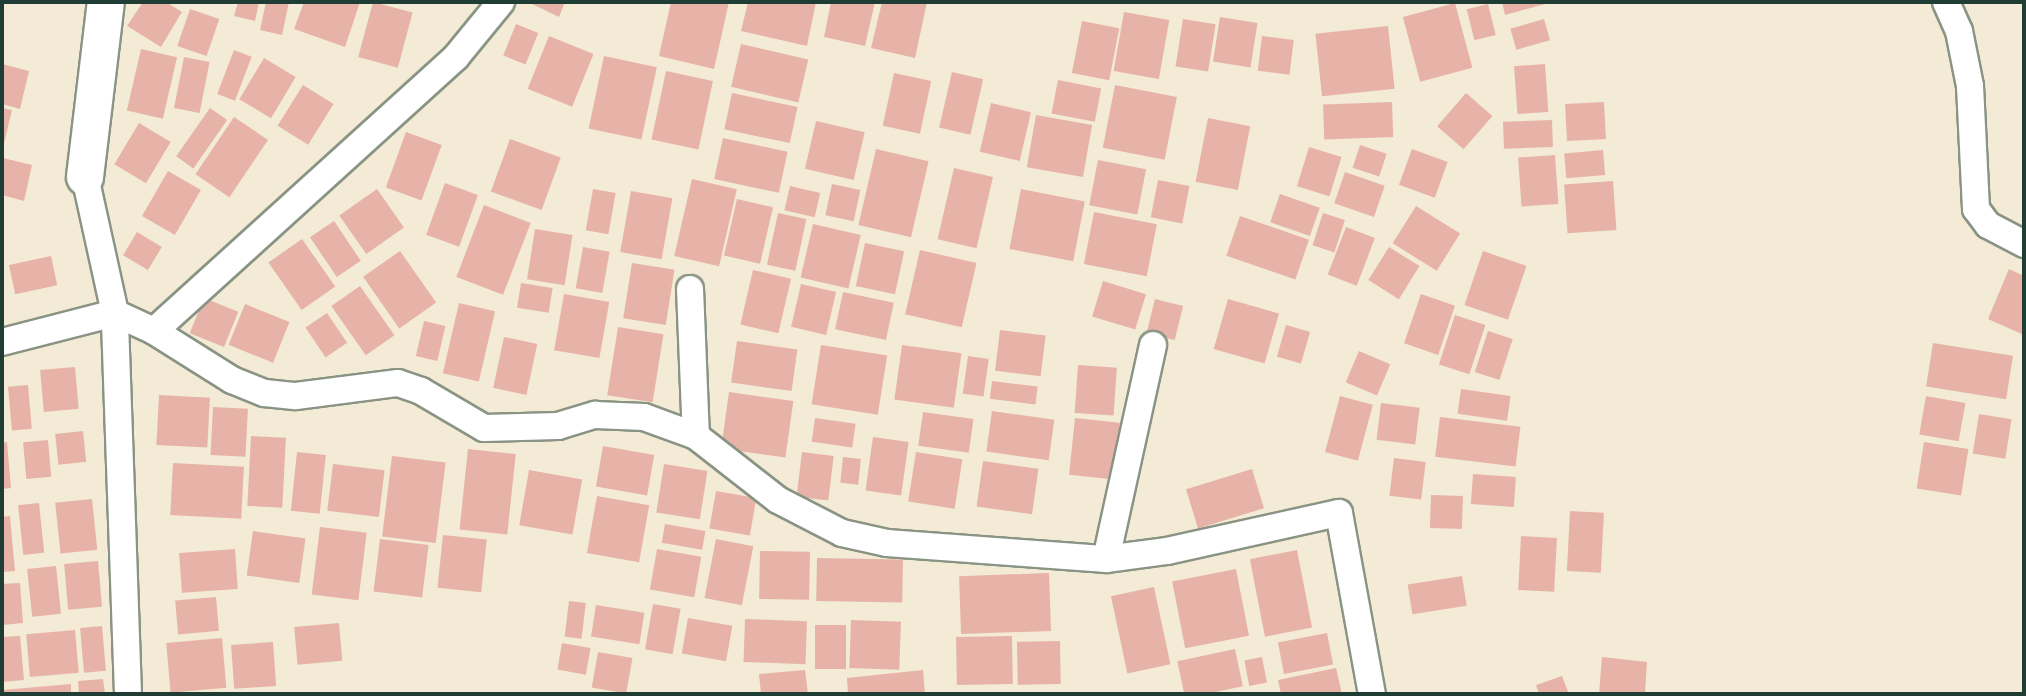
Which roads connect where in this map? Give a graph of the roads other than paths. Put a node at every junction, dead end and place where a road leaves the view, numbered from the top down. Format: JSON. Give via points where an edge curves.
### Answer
{"nodes":[{"id":1,"x":106,"y":2,"type":"edge"},
{"id":2,"x":501,"y":2,"type":"edge"},
{"id":3,"x":1946,"y":2,"type":"edge"},
{"id":4,"x":85,"y":177,"type":"joint"},
{"id":5,"x":2024,"y":244,"type":"edge"},
{"id":6,"x":690,"y":289,"type":"dead end"},
{"id":7,"x":115,"y":313,"type":"junction"},
{"id":8,"x":154,"y":331,"type":"junction"},
{"id":9,"x":2,"y":342,"type":"edge"},
{"id":10,"x":1153,"y":345,"type":"dead end"},
{"id":11,"x":696,"y":436,"type":"junction"},
{"id":12,"x":1106,"y":559,"type":"junction"},
{"id":13,"x":128,"y":694,"type":"edge"},
{"id":14,"x":1372,"y":694,"type":"edge"}],
"edges":[{"from":1,"to":4,"type":"street","via":[[88,115]]},
{"from":2,"to":8,"type":"street","via":[[456,57]]},
{"from":3,"to":5,"type":"street","via":[[1959,31],[1970,86],[1976,209],[1988,225]]},
{"from":4,"to":7,"type":"street"},
{"from":6,"to":11,"type":"street"},
{"from":7,"to":8,"type":"street"},
{"from":7,"to":9,"type":"street"},
{"from":7,"to":13,"type":"street"},
{"from":8,"to":11,"type":"street","via":[[232,380],[265,393],[296,396],[398,383],[484,428],[558,426],[595,415],[644,417]]},
{"from":10,"to":12,"type":"street"},
{"from":11,"to":12,"type":"street","via":[[778,500],[842,533],[887,543]]},
{"from":12,"to":14,"type":"street","via":[[1339,513]]}]}
